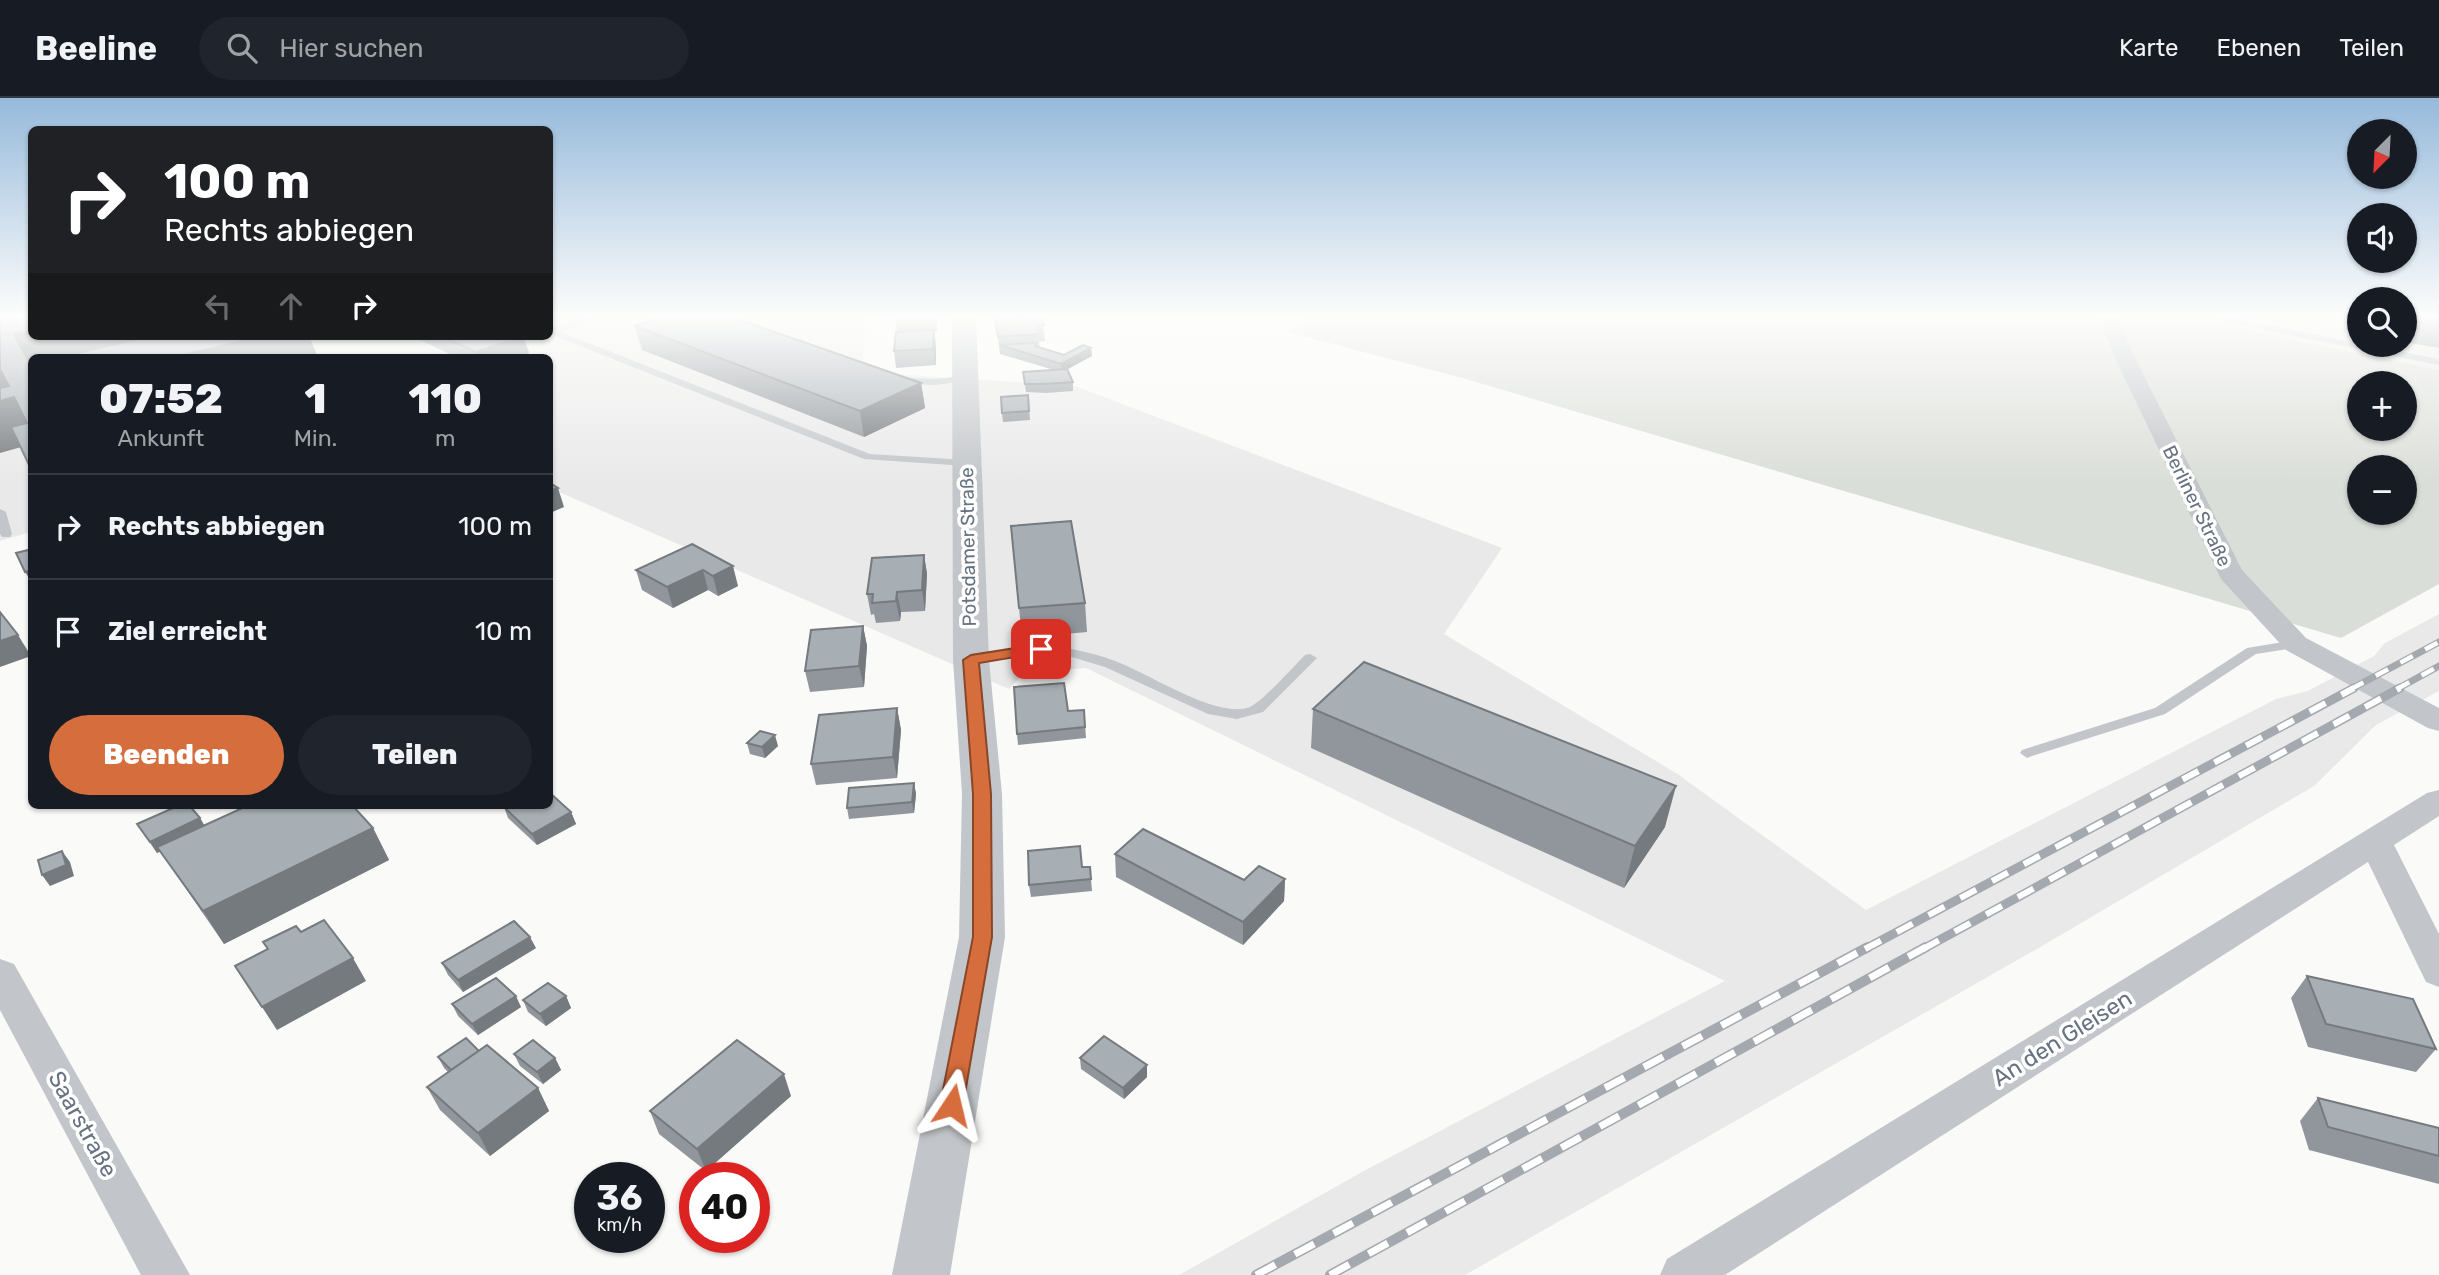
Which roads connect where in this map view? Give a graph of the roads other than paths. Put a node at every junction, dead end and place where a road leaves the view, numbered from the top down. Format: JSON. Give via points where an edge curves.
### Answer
{"nodes":[{"id":1,"x":652,"y":372,"type":"edge"},
{"id":2,"x":965,"y":372,"type":"edge"},
{"id":3,"x":2132,"y":372,"type":"edge"},
{"id":4,"x":884,"y":377,"type":"edge"},
{"id":5,"x":965,"y":379,"type":"junction"},
{"id":6,"x":965,"y":463,"type":"junction"},
{"id":7,"x":0,"y":512,"type":"edge"},
{"id":8,"x":6,"y":534,"type":"dead end"},
{"id":9,"x":2296,"y":644,"type":"junction"},
{"id":10,"x":1310,"y":658,"type":"dead end"},
{"id":11,"x":971,"y":660,"type":"junction"},
{"id":12,"x":2439,"y":721,"type":"edge"},
{"id":13,"x":2027,"y":753,"type":"dead end"},
{"id":14,"x":2435,"y":806,"type":"edge"},
{"id":15,"x":2375,"y":841,"type":"junction"},
{"id":16,"x":2439,"y":972,"type":"edge"},
{"id":17,"x":0,"y":974,"type":"edge"},
{"id":18,"x":166,"y":1275,"type":"edge"},
{"id":19,"x":921,"y":1275,"type":"edge"},
{"id":20,"x":1684,"y":1275,"type":"edge"}],
"edges":[{"from":1,"to":6,"type":"lane","via":[[868,457]]},
{"from":2,"to":5,"type":"street","name":"Potsdamer Straße"},
{"from":3,"to":9,"type":"street","name":"Berliner Straße","via":[[2230,573]]},
{"from":4,"to":5,"type":"lane","via":[[934,382]]},
{"from":5,"to":6,"type":"street","name":"Potsdamer Straße"},
{"from":6,"to":11,"type":"street","name":"Potsdamer Straße"},
{"from":7,"to":8,"type":"lane"},
{"from":9,"to":12,"type":"street","name":"Berliner Straße"},
{"from":9,"to":13,"type":"lane","via":[[2252,651],[2160,711]]},
{"from":10,"to":11,"type":"lane","via":[[1258,709],[1237,715],[1213,711],[1110,664],[1066,651],[1041,649]]},
{"from":11,"to":19,"type":"street","name":"Potsdamer Straße","via":[[982,794],[982,937]]},
{"from":14,"to":15,"type":"street","name":"An den Gleisen"},
{"from":15,"to":16,"type":"street"},
{"from":15,"to":20,"type":"street","name":"An den Gleisen"},
{"from":17,"to":18,"type":"street","name":"Saarstraße"}]}
